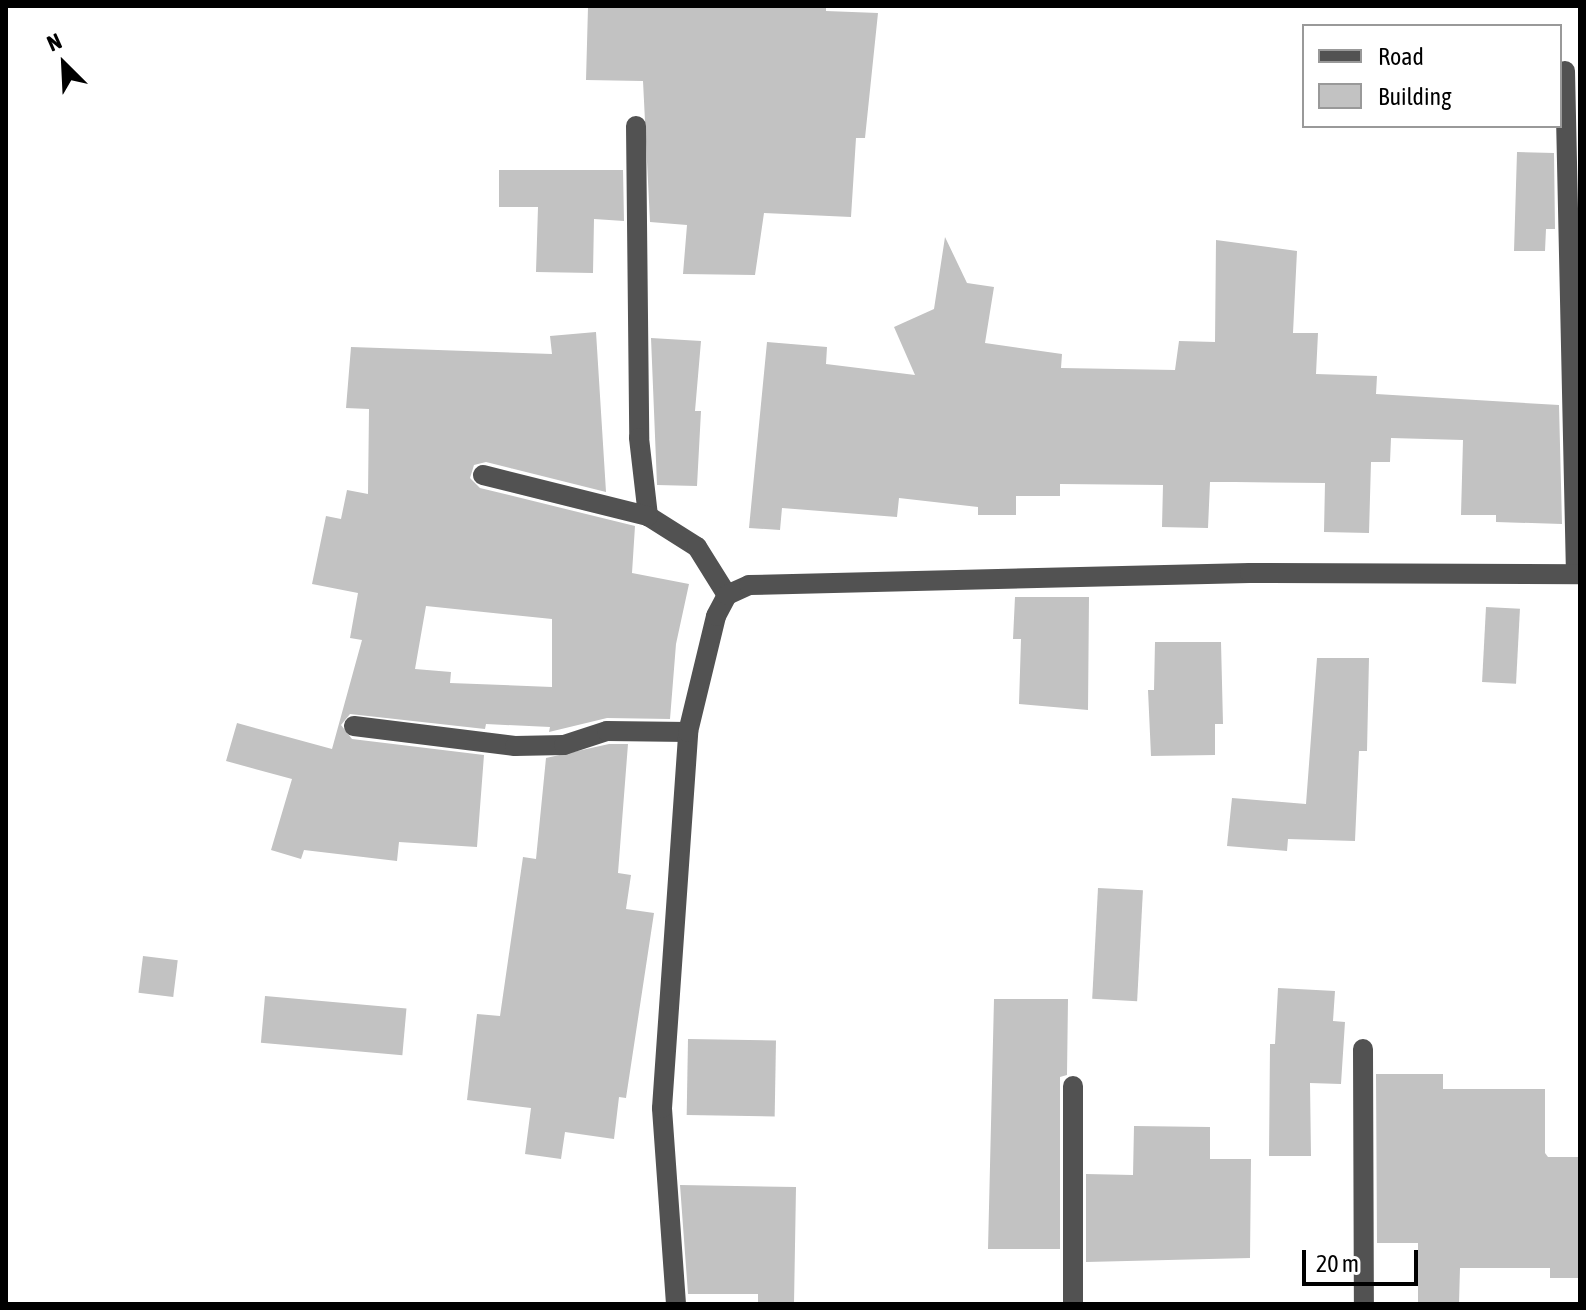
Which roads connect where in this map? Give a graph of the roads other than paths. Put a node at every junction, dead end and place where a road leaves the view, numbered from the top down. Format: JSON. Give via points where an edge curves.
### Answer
{"nodes":[{"id":1,"x":1565,"y":71,"type":"dead end"},
{"id":2,"x":636,"y":126,"type":"dead end"},
{"id":3,"x":483,"y":475,"type":"dead end"},
{"id":4,"x":648,"y":516,"type":"junction"},
{"id":5,"x":1578,"y":574,"type":"edge"},
{"id":6,"x":727,"y":595,"type":"junction"},
{"id":7,"x":354,"y":726,"type":"dead end"},
{"id":8,"x":688,"y":732,"type":"junction"},
{"id":9,"x":1363,"y":1049,"type":"dead end"},
{"id":10,"x":1073,"y":1086,"type":"dead end"},
{"id":11,"x":676,"y":1304,"type":"edge"},
{"id":12,"x":1073,"y":1304,"type":"edge"},
{"id":13,"x":1364,"y":1304,"type":"edge"}],
"edges":[{"from":1,"to":5,"type":"street"},
{"from":2,"to":4,"type":"street","via":[[639,438]]},
{"from":3,"to":4,"type":"street"},
{"from":4,"to":6,"type":"street","via":[[697,547]]},
{"from":5,"to":6,"type":"street","via":[[1250,573],[749,585]]},
{"from":6,"to":8,"type":"street","via":[[716,616]]},
{"from":7,"to":8,"type":"street","via":[[515,746],[564,745],[607,731]]},
{"from":8,"to":11,"type":"street","via":[[662,1108]]},
{"from":9,"to":13,"type":"street"},
{"from":10,"to":12,"type":"street"}]}
